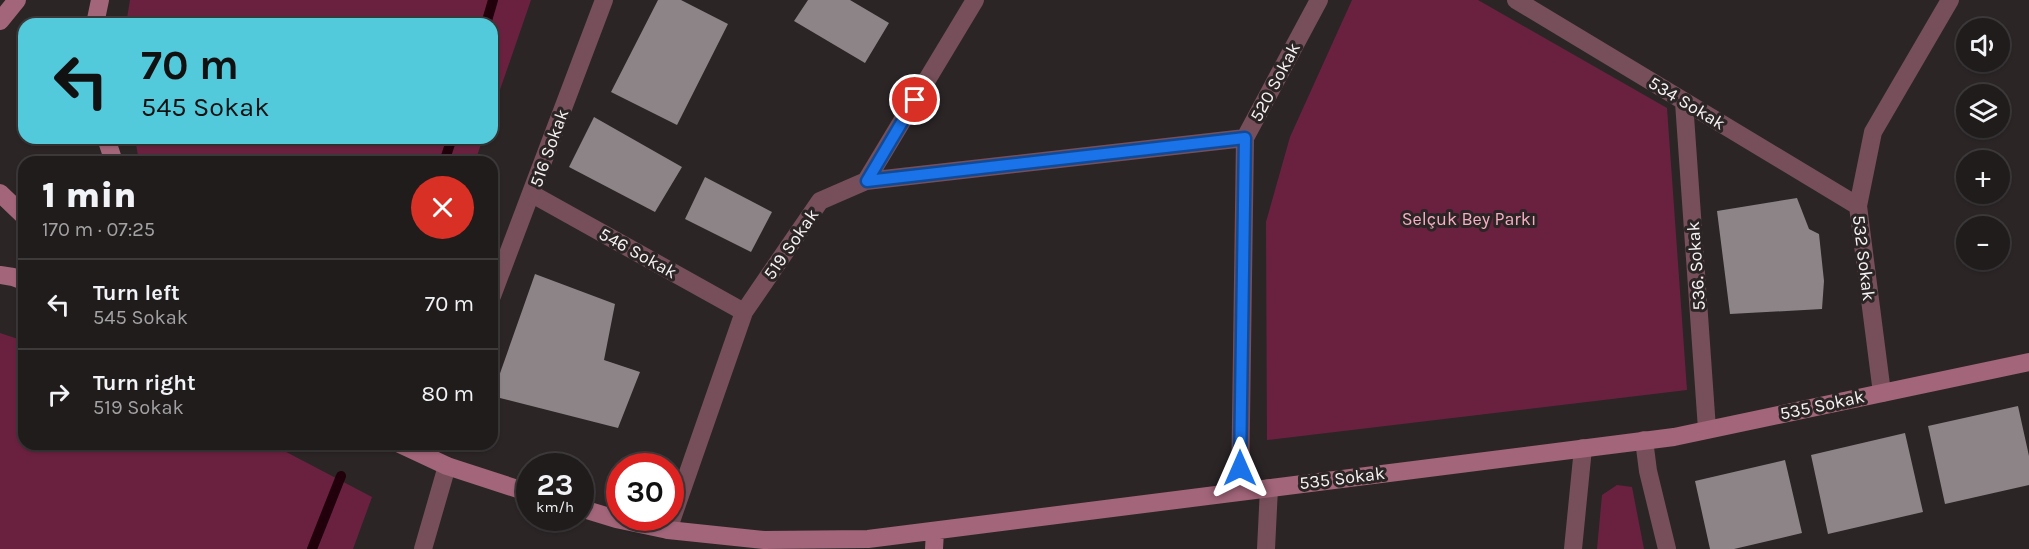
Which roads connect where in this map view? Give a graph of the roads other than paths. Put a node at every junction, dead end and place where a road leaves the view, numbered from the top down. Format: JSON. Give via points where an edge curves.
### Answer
{"nodes":[{"id":1,"x":17,"y":0,"type":"edge"},
{"id":2,"x":100,"y":0,"type":"edge"},
{"id":3,"x":604,"y":0,"type":"edge"},
{"id":4,"x":975,"y":0,"type":"edge"},
{"id":5,"x":1319,"y":0,"type":"edge"},
{"id":6,"x":1516,"y":0,"type":"edge"},
{"id":7,"x":1950,"y":0,"type":"edge"},
{"id":8,"x":96,"y":18,"type":"edge"},
{"id":9,"x":0,"y":21,"type":"edge"},
{"id":10,"x":1684,"y":102,"type":"junction"},
{"id":11,"x":1245,"y":138,"type":"junction"},
{"id":12,"x":867,"y":181,"type":"junction"},
{"id":13,"x":0,"y":193,"type":"edge"},
{"id":14,"x":532,"y":194,"type":"junction"},
{"id":15,"x":1858,"y":206,"type":"junction"},
{"id":16,"x":18,"y":210,"type":"edge"},
{"id":17,"x":0,"y":275,"type":"edge"},
{"id":18,"x":18,"y":279,"type":"edge"},
{"id":19,"x":498,"y":281,"type":"edge"},
{"id":20,"x":744,"y":312,"type":"junction"},
{"id":21,"x":2029,"y":362,"type":"edge"},
{"id":22,"x":1882,"y":393,"type":"junction"},
{"id":23,"x":1707,"y":429,"type":"junction"},
{"id":24,"x":1644,"y":440,"type":"junction"},
{"id":25,"x":1582,"y":448,"type":"junction"},
{"id":26,"x":432,"y":451,"type":"edge"},
{"id":27,"x":447,"y":466,"type":"junction"},
{"id":28,"x":684,"y":484,"type":"edge"},
{"id":29,"x":516,"y":488,"type":"edge"},
{"id":30,"x":1269,"y":488,"type":"junction"},
{"id":31,"x":1240,"y":491,"type":"junction"},
{"id":32,"x":678,"y":531,"type":"edge"},
{"id":33,"x":935,"y":531,"type":"junction"},
{"id":34,"x":423,"y":549,"type":"edge"},
{"id":35,"x":934,"y":549,"type":"edge"},
{"id":36,"x":1266,"y":549,"type":"edge"},
{"id":37,"x":1573,"y":549,"type":"edge"},
{"id":38,"x":1667,"y":549,"type":"edge"}],
"edges":[{"from":1,"to":9,"type":"street"},
{"from":2,"to":8,"type":"street"},
{"from":3,"to":14,"type":"street","name":"516 Sokak"},
{"from":4,"to":12,"type":"street"},
{"from":5,"to":11,"type":"street","name":"520 Sokak"},
{"from":6,"to":10,"type":"street","name":"534 Sokak"},
{"from":7,"to":15,"type":"street","name":"532 Sokak","via":[[1874,132]]},
{"from":10,"to":15,"type":"street","name":"534 Sokak"},
{"from":10,"to":23,"type":"street","name":"536. Sokak"},
{"from":11,"to":12,"type":"street","name":"519 Sokak"},
{"from":11,"to":31,"type":"street","name":"520 Sokak"},
{"from":12,"to":20,"type":"street","name":"519 Sokak","via":[[820,201]]},
{"from":13,"to":16,"type":"street"},
{"from":14,"to":19,"type":"street","name":"516 Sokak"},
{"from":14,"to":20,"type":"street","name":"546 Sokak"},
{"from":15,"to":22,"type":"street","name":"532 Sokak"},
{"from":17,"to":18,"type":"street"},
{"from":20,"to":28,"type":"street","name":"519 Sokak"},
{"from":21,"to":22,"type":"street","name":"535 Sokak"},
{"from":22,"to":23,"type":"street","name":"535 Sokak"},
{"from":23,"to":24,"type":"street","name":"535 Sokak"},
{"from":24,"to":25,"type":"street","name":"535 Sokak"},
{"from":24,"to":38,"type":"street"},
{"from":25,"to":30,"type":"street","name":"535 Sokak"},
{"from":25,"to":37,"type":"street"},
{"from":26,"to":27,"type":"street"},
{"from":27,"to":29,"type":"street"},
{"from":27,"to":34,"type":"street"},
{"from":30,"to":31,"type":"street","name":"535 Sokak"},
{"from":30,"to":36,"type":"street"},
{"from":31,"to":33,"type":"street","name":"535 Sokak"},
{"from":32,"to":33,"type":"street","name":"535 Sokak","via":[[764,540],[868,539]]},
{"from":33,"to":35,"type":"street"}]}
